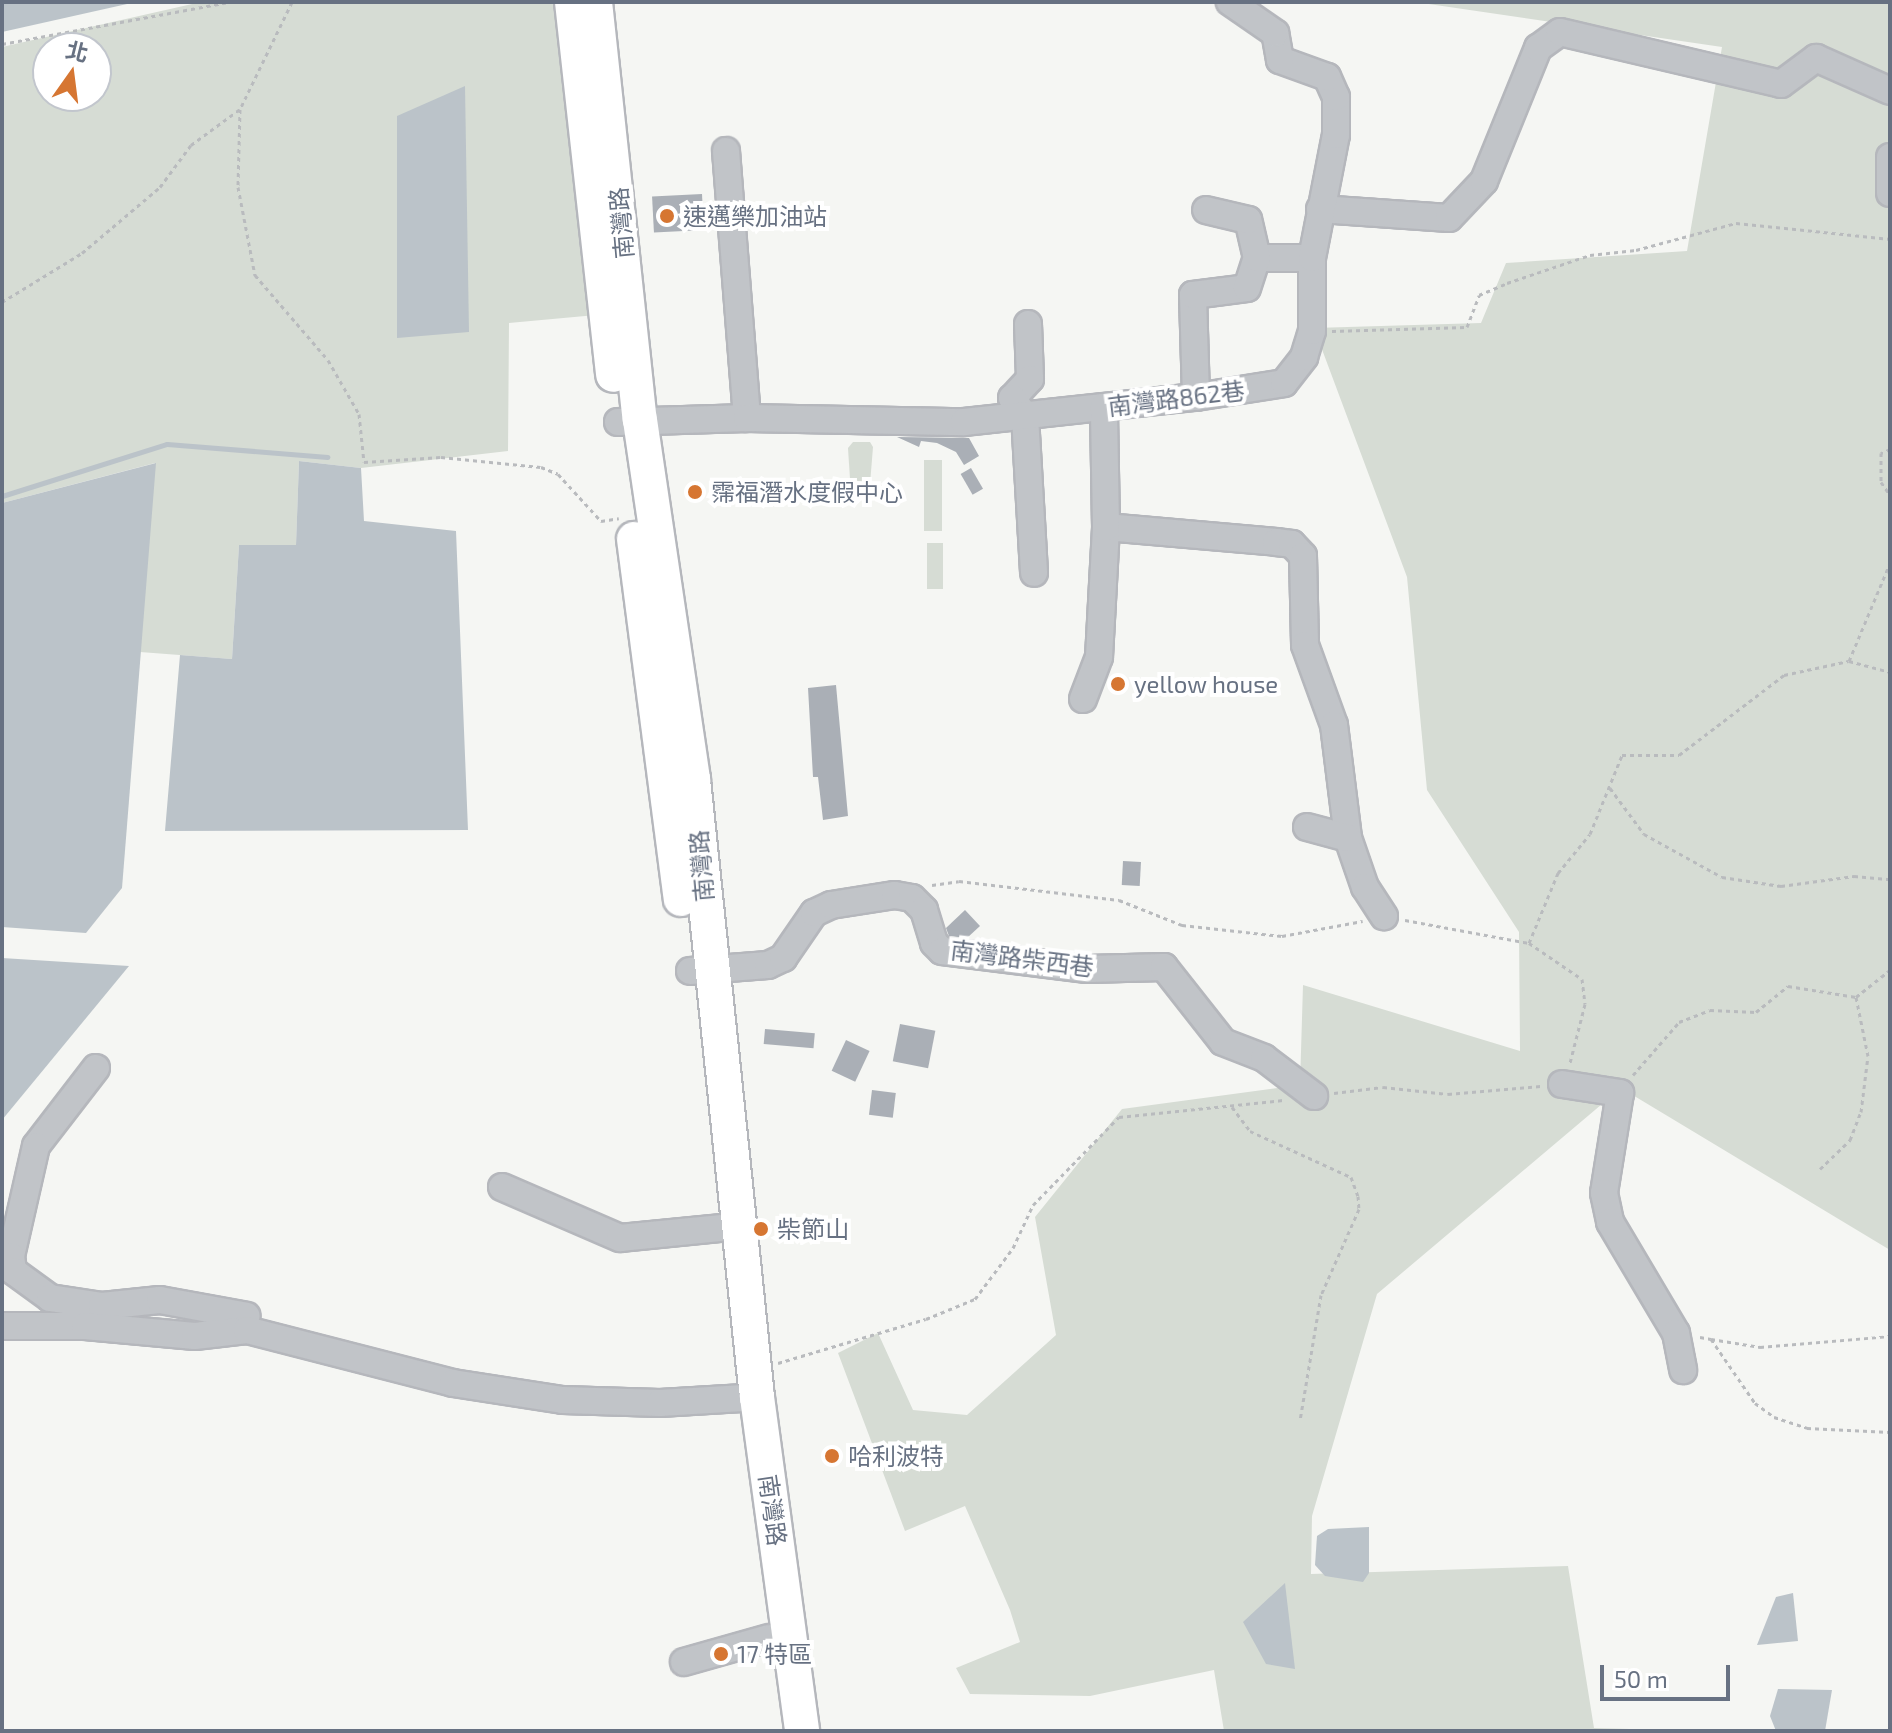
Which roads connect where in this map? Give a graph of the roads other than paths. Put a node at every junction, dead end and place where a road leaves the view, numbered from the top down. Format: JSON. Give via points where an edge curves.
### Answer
{"nodes":[{"id":1,"x":572,"y":2,"type":"edge"},
{"id":2,"x":595,"y":2,"type":"edge"},
{"id":3,"x":1230,"y":2,"type":"edge"},
{"id":4,"x":1890,"y":91,"type":"edge"},
{"id":5,"x":726,"y":151,"type":"dead end"},
{"id":6,"x":1890,"y":157,"type":"edge"},
{"id":7,"x":1890,"y":193,"type":"edge"},
{"id":8,"x":1320,"y":209,"type":"junction"},
{"id":9,"x":1206,"y":210,"type":"dead end"},
{"id":10,"x":1257,"y":258,"type":"junction"},
{"id":11,"x":1312,"y":258,"type":"junction"},
{"id":12,"x":1028,"y":324,"type":"dead end"},
{"id":13,"x":1196,"y":397,"type":"junction"},
{"id":14,"x":1104,"y":407,"type":"junction"},
{"id":15,"x":1025,"y":416,"type":"junction"},
{"id":16,"x":747,"y":418,"type":"junction"},
{"id":17,"x":629,"y":421,"type":"junction"},
{"id":18,"x":1106,"y":527,"type":"junction"},
{"id":19,"x":1034,"y":573,"type":"dead end"},
{"id":20,"x":1083,"y":699,"type":"dead end"},
{"id":21,"x":1307,"y":827,"type":"dead end"},
{"id":22,"x":1348,"y":838,"type":"junction"},
{"id":23,"x":1384,"y":916,"type":"road end"},
{"id":24,"x":700,"y":971,"type":"junction"},
{"id":25,"x":96,"y":1068,"type":"dead end"},
{"id":26,"x":1562,"y":1084,"type":"road end"},
{"id":27,"x":1314,"y":1096,"type":"road end"},
{"id":28,"x":502,"y":1187,"type":"dead end"},
{"id":29,"x":720,"y":1228,"type":"junction"},
{"id":30,"x":247,"y":1316,"type":"dead end"},
{"id":31,"x":2,"y":1326,"type":"edge"},
{"id":32,"x":1683,"y":1370,"type":"dead end"},
{"id":33,"x":752,"y":1389,"type":"junction"},
{"id":34,"x":769,"y":1638,"type":"junction"},
{"id":35,"x":684,"y":1662,"type":"dead end"},
{"id":36,"x":782,"y":1731,"type":"edge"},
{"id":37,"x":802,"y":1731,"type":"edge"}],
"edges":[{"from":1,"to":17,"type":"main road","name":"南灣路"},
{"from":2,"to":17,"type":"main road","name":"南灣路"},
{"from":3,"to":8,"type":"street","name":"南灣路862巷","via":[[1275,33],[1280,60],[1327,77],[1336,135]]},
{"from":4,"to":8,"type":"street","via":[[1816,58],[1781,84],[1560,32],[1538,48],[1484,181],[1449,218]]},
{"from":5,"to":16,"type":"street"},
{"from":6,"to":7,"type":"street"},
{"from":8,"to":11,"type":"street","name":"南灣路862巷"},
{"from":9,"to":10,"type":"street","via":[[1248,220]]},
{"from":10,"to":11,"type":"street"},
{"from":10,"to":13,"type":"street","via":[[1247,288],[1193,295]]},
{"from":11,"to":13,"type":"street","name":"南灣路862巷","via":[[1312,331],[1304,357],[1284,383]]},
{"from":12,"to":15,"type":"street","via":[[1030,379],[1012,398]]},
{"from":13,"to":14,"type":"street","name":"南灣路862巷"},
{"from":14,"to":15,"type":"street","name":"南灣路862巷"},
{"from":14,"to":18,"type":"street"},
{"from":15,"to":16,"type":"street","name":"南灣路862巷","via":[[907,423]]},
{"from":15,"to":19,"type":"street"},
{"from":16,"to":17,"type":"street","name":"南灣路862巷"},
{"from":17,"to":24,"type":"main road","name":"南灣路","via":[[631,517]]},
{"from":17,"to":24,"type":"main road","name":"南灣路","via":[[693,780]]},
{"from":18,"to":20,"type":"street","via":[[1099,657]]},
{"from":18,"to":22,"type":"street","via":[[1292,544],[1303,556],[1305,645],[1334,725]]},
{"from":21,"to":22,"type":"street"},
{"from":22,"to":23,"type":"street","via":[[1365,887]]},
{"from":24,"to":27,"type":"street","name":"南灣路柴西巷","via":[[783,958],[814,913],[831,905],[895,895],[912,898],[924,910],[934,943],[942,951],[1087,969],[1164,967],[1223,1042],[1264,1058]]},
{"from":24,"to":29,"type":"main road","name":"南灣路"},
{"from":24,"to":33,"type":"main road","name":"南灣路"},
{"from":25,"to":30,"type":"street","via":[[36,1146],[11,1256],[13,1271],[50,1298],[102,1306],[160,1300]]},
{"from":26,"to":32,"type":"street","via":[[1620,1093],[1604,1193],[1610,1222],[1676,1333]]},
{"from":28,"to":29,"type":"street","via":[[620,1238]]},
{"from":29,"to":33,"type":"main road","name":"南灣路"},
{"from":31,"to":33,"type":"street","via":[[85,1326],[195,1336],[247,1330],[453,1383],[563,1400]]},
{"from":33,"to":34,"type":"main road","name":"南灣路"},
{"from":33,"to":37,"type":"main road","name":"南灣路"},
{"from":34,"to":35,"type":"street"},
{"from":34,"to":36,"type":"main road","name":"南灣路"}]}
